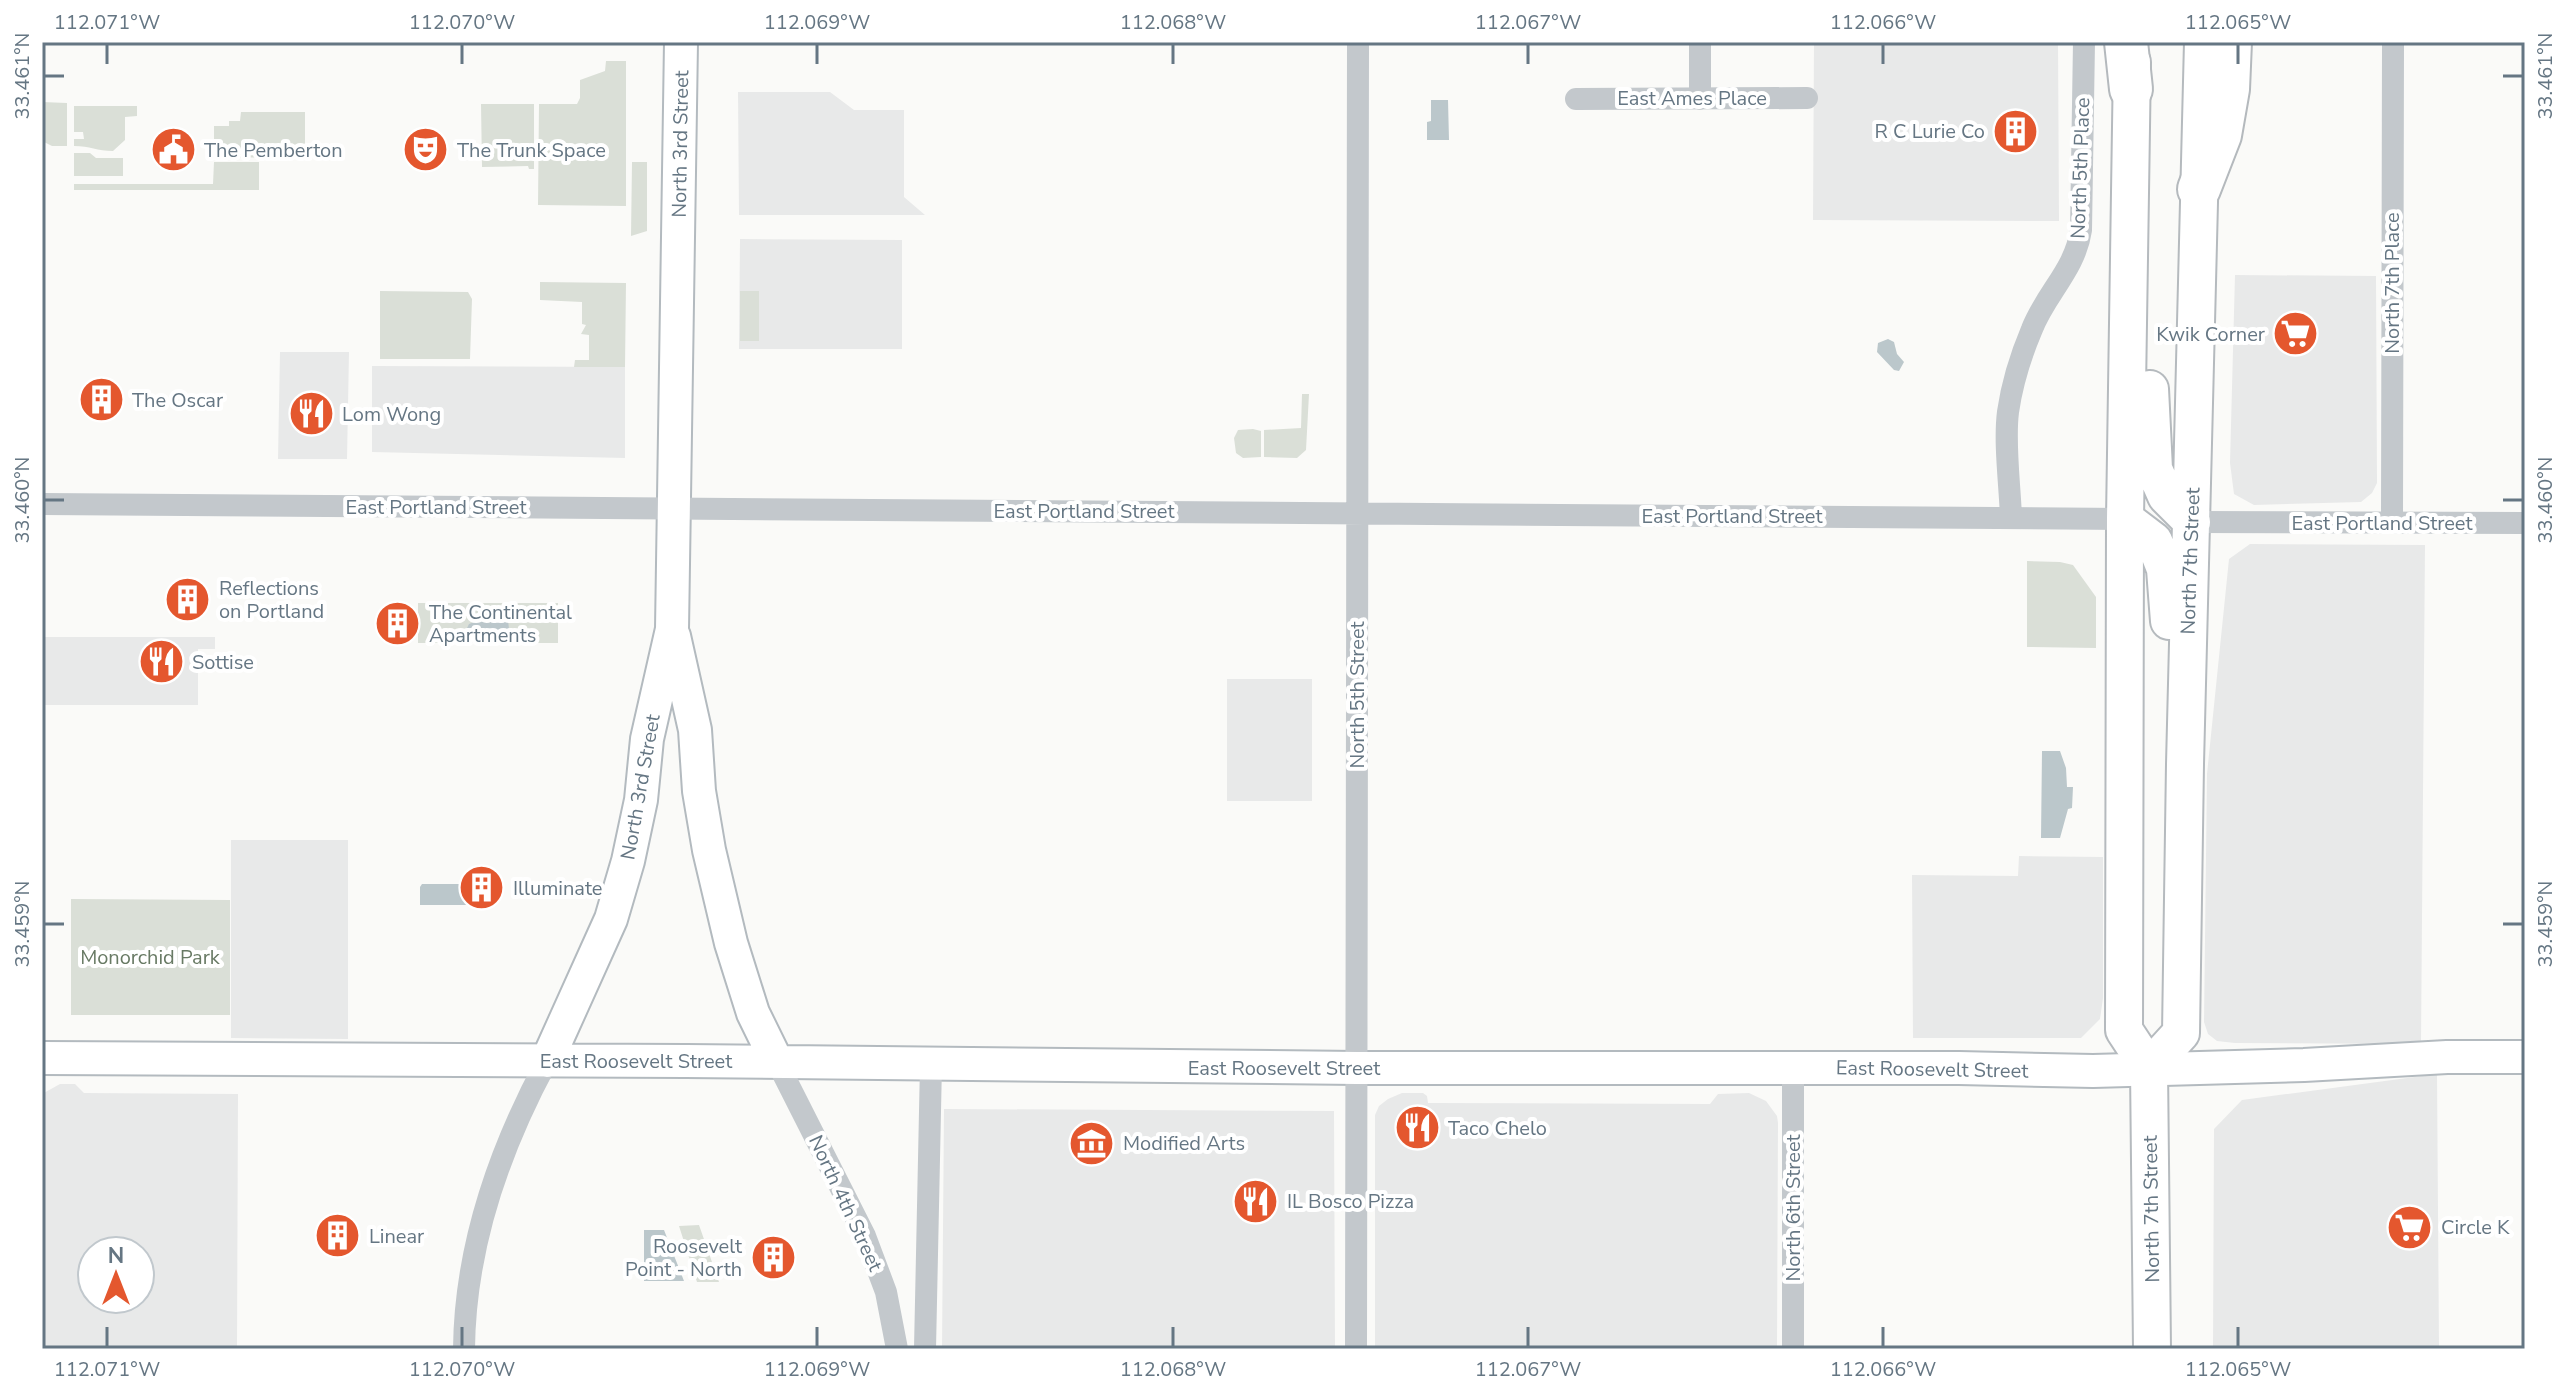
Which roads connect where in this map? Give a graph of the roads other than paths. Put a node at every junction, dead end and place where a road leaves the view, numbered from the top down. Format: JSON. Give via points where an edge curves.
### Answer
{"nodes":[{"id":1,"x":681,"y":42,"type":"edge"},
{"id":2,"x":1358,"y":42,"type":"edge"},
{"id":3,"x":1700,"y":42,"type":"edge"},
{"id":4,"x":2084,"y":42,"type":"edge"},
{"id":5,"x":2126,"y":42,"type":"edge"},
{"id":6,"x":2133,"y":42,"type":"edge"},
{"id":7,"x":2203,"y":42,"type":"edge"},
{"id":8,"x":2230,"y":42,"type":"edge"},
{"id":9,"x":2393,"y":42,"type":"edge"},
{"id":10,"x":2131,"y":89,"type":"junction"},
{"id":11,"x":1807,"y":98,"type":"dead end"},
{"id":12,"x":1576,"y":99,"type":"dead end"},
{"id":13,"x":1700,"y":99,"type":"junction"},
{"id":14,"x":2199,"y":189,"type":"junction"},
{"id":15,"x":2129,"y":346,"type":"junction"},
{"id":16,"x":42,"y":504,"type":"edge"},
{"id":17,"x":675,"y":508,"type":"junction"},
{"id":18,"x":1357,"y":513,"type":"junction"},
{"id":19,"x":2011,"y":518,"type":"junction"},
{"id":20,"x":2125,"y":519,"type":"junction"},
{"id":21,"x":2192,"y":522,"type":"junction"},
{"id":22,"x":2392,"y":523,"type":"junction"},
{"id":23,"x":2525,"y":523,"type":"edge"},
{"id":24,"x":672,"y":629,"type":"junction"},
{"id":25,"x":2187,"y":685,"type":"junction"},
{"id":26,"x":2525,"y":1057,"type":"edge"},
{"id":27,"x":42,"y":1058,"type":"edge"},
{"id":28,"x":547,"y":1061,"type":"junction"},
{"id":29,"x":777,"y":1062,"type":"junction"},
{"id":30,"x":931,"y":1064,"type":"junction"},
{"id":31,"x":1793,"y":1067,"type":"junction"},
{"id":32,"x":1357,"y":1068,"type":"junction"},
{"id":33,"x":2149,"y":1068,"type":"junction"},
{"id":34,"x":464,"y":1349,"type":"edge"},
{"id":35,"x":897,"y":1349,"type":"edge"},
{"id":36,"x":925,"y":1349,"type":"edge"},
{"id":37,"x":1356,"y":1349,"type":"edge"},
{"id":38,"x":1793,"y":1349,"type":"edge"},
{"id":39,"x":2152,"y":1349,"type":"edge"}],
"edges":[{"from":1,"to":17,"type":"street","name":"North 3rd Street"},
{"from":2,"to":18,"type":"street","name":"North 5th Street"},
{"from":3,"to":13,"type":"street"},
{"from":4,"to":19,"type":"street","name":"North 5th Place","via":[[2078,247],[2033,325],[2017,367],[2008,415]]},
{"from":5,"to":10,"type":"highway"},
{"from":6,"to":10,"type":"main road"},
{"from":7,"to":14,"type":"main road","name":"North 7th Street"},
{"from":8,"to":14,"type":"highway","via":[[2220,135]]},
{"from":9,"to":22,"type":"street","name":"North 7th Place"},
{"from":10,"to":15,"type":"main road"},
{"from":11,"to":13,"type":"street","name":"East Ames Place"},
{"from":12,"to":13,"type":"street","name":"East Ames Place"},
{"from":14,"to":21,"type":"main road","name":"North 7th Street"},
{"from":15,"to":20,"type":"main road"},
{"from":15,"to":21,"type":"main road","via":[[2150,388],[2154,469],[2166,496]]},
{"from":16,"to":17,"type":"street","name":"East Portland Street"},
{"from":17,"to":18,"type":"street","name":"East Portland Street"},
{"from":17,"to":24,"type":"street","name":"North 3rd Street"},
{"from":18,"to":19,"type":"street","name":"East Portland Street"},
{"from":18,"to":32,"type":"street","name":"North 5th Street"},
{"from":19,"to":20,"type":"street","name":"East Portland Street"},
{"from":20,"to":25,"type":"main road","via":[[2154,541],[2165,569],[2171,648]]},
{"from":20,"to":33,"type":"main road","via":[[2124,1030]]},
{"from":21,"to":22,"type":"street","name":"East Portland Street"},
{"from":21,"to":25,"type":"main road","name":"North 7th Street"},
{"from":22,"to":23,"type":"street","name":"East Portland Street"},
{"from":24,"to":28,"type":"street","name":"North 3rd Street","via":[[647,739],[628,861],[611,919]]},
{"from":24,"to":29,"type":"street","name":"North 3rd Street","via":[[695,730],[709,850],[731,943],[753,1013]]},
{"from":25,"to":33,"type":"main road","name":"North 7th Street","via":[[2181,1033]]},
{"from":26,"to":33,"type":"street","name":"East Roosevelt Street"},
{"from":27,"to":28,"type":"street","name":"East Roosevelt Street"},
{"from":28,"to":29,"type":"street","name":"East Roosevelt Street"},
{"from":28,"to":34,"type":"street","name":"North 3rd Street","via":[[520,1110],[486,1208]]},
{"from":29,"to":30,"type":"street","name":"East Roosevelt Street"},
{"from":29,"to":35,"type":"street","name":"North 4th Street","via":[[865,1236],[886,1292]]},
{"from":30,"to":32,"type":"street","name":"East Roosevelt Street"},
{"from":30,"to":36,"type":"street"},
{"from":31,"to":32,"type":"street","name":"East Roosevelt Street"},
{"from":31,"to":33,"type":"street","name":"East Roosevelt Street"},
{"from":31,"to":38,"type":"street","name":"North 6th Street"},
{"from":32,"to":37,"type":"street","name":"North 5th Street"},
{"from":33,"to":39,"type":"main road","name":"North 7th Street"}]}
